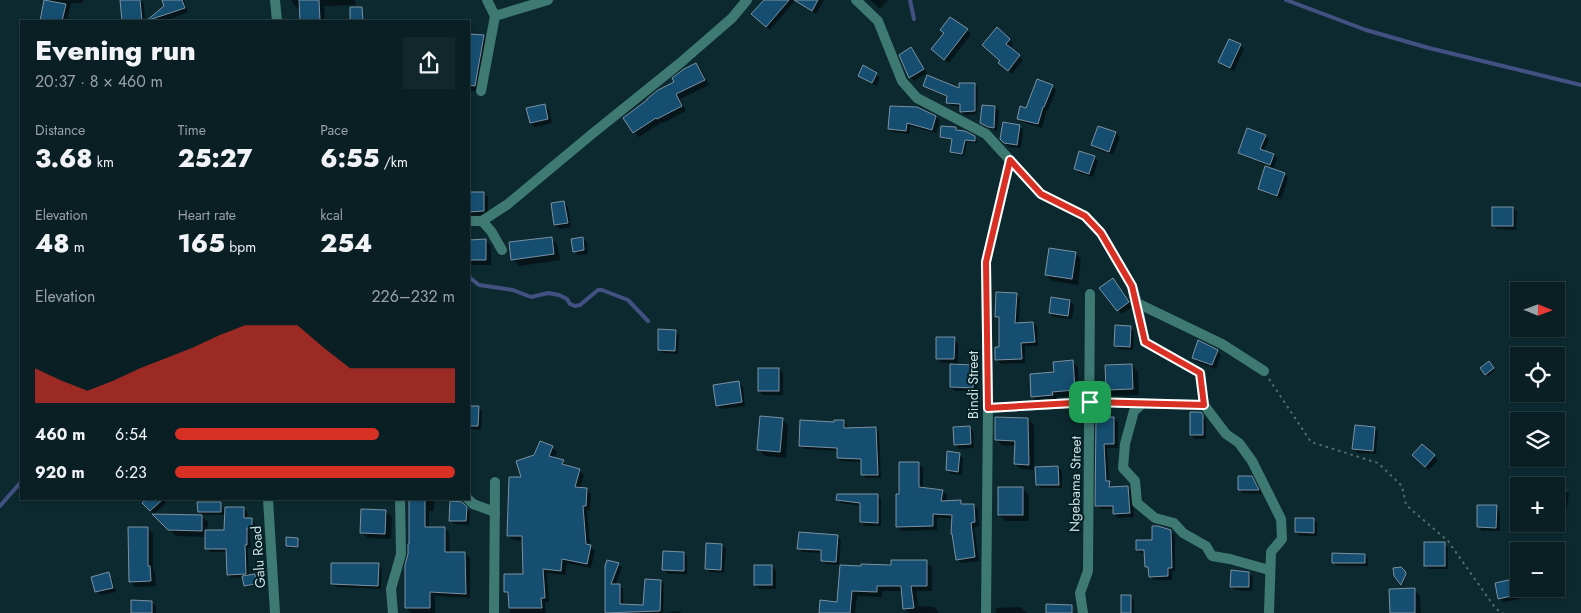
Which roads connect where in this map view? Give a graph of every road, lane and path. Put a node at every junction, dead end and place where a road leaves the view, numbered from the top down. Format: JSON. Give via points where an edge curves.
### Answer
{"nodes":[{"id":1,"x":275,"y":0,"type":"edge"},
{"id":2,"x":487,"y":0,"type":"edge"},
{"id":3,"x":548,"y":0,"type":"edge"},
{"id":4,"x":747,"y":0,"type":"edge"},
{"id":5,"x":856,"y":0,"type":"edge"},
{"id":6,"x":495,"y":16,"type":"junction"},
{"id":7,"x":277,"y":20,"type":"edge"},
{"id":8,"x":481,"y":91,"type":"dead end"},
{"id":9,"x":1010,"y":160,"type":"junction"},
{"id":10,"x":470,"y":221,"type":"edge"},
{"id":11,"x":482,"y":221,"type":"junction"},
{"id":12,"x":502,"y":250,"type":"dead end"},
{"id":13,"x":1090,"y":294,"type":"dead end"},
{"id":14,"x":1137,"y":302,"type":"junction"},
{"id":15,"x":1264,"y":370,"type":"joint"},
{"id":16,"x":1090,"y":402,"type":"junction"},
{"id":17,"x":1143,"y":403,"type":"junction"},
{"id":18,"x":1204,"y":405,"type":"junction"},
{"id":19,"x":988,"y":408,"type":"junction"},
{"id":20,"x":495,"y":482,"type":"dead end"},
{"id":21,"x":268,"y":500,"type":"edge"},
{"id":22,"x":400,"y":500,"type":"edge"},
{"id":23,"x":469,"y":500,"type":"edge"},
{"id":24,"x":494,"y":512,"type":"junction"},
{"id":25,"x":1269,"y":570,"type":"junction"},
{"id":26,"x":275,"y":613,"type":"edge"},
{"id":27,"x":393,"y":613,"type":"edge"},
{"id":28,"x":494,"y":613,"type":"edge"},
{"id":29,"x":986,"y":613,"type":"edge"},
{"id":30,"x":1083,"y":613,"type":"edge"},
{"id":31,"x":1269,"y":613,"type":"edge"},
{"id":32,"x":1502,"y":613,"type":"edge"}],
"edges":[{"from":1,"to":7,"type":"street"},
{"from":2,"to":6,"type":"street"},
{"from":3,"to":6,"type":"street"},
{"from":4,"to":11,"type":"street","via":[[732,18],[679,64],[508,204]]},
{"from":5,"to":9,"type":"street","via":[[878,21],[902,81],[918,98],[986,134]]},
{"from":6,"to":8,"type":"street"},
{"from":9,"to":14,"type":"street","via":[[1041,194],[1085,216],[1101,233],[1132,286]]},
{"from":9,"to":19,"type":"street","name":"Bindi Street","via":[[986,262]]},
{"from":10,"to":11,"type":"street"},
{"from":11,"to":12,"type":"street"},
{"from":13,"to":16,"type":"street","name":"Ngebama Street"},
{"from":14,"to":15,"type":"street","via":[[1222,344]]},
{"from":14,"to":18,"type":"street","via":[[1145,342],[1200,373]]},
{"from":15,"to":32,"type":"path","via":[[1310,442],[1378,463],[1402,486],[1406,505],[1448,541],[1496,610]]},
{"from":16,"to":17,"type":"street"},
{"from":16,"to":19,"type":"street"},
{"from":16,"to":30,"type":"street","name":"Ngebama Street","via":[[1088,571],[1080,593]]},
{"from":17,"to":18,"type":"street"},
{"from":17,"to":25,"type":"street","via":[[1134,411],[1125,444],[1123,468],[1135,481],[1137,503],[1155,518],[1174,523],[1183,533],[1206,546],[1212,556]]},
{"from":18,"to":25,"type":"street","via":[[1252,461],[1281,520],[1282,539],[1270,552]]},
{"from":19,"to":29,"type":"street","name":"Bindi Street"},
{"from":20,"to":24,"type":"street"},
{"from":21,"to":26,"type":"street","name":"Galu Road"},
{"from":22,"to":27,"type":"street","via":[[401,554],[391,589]]},
{"from":23,"to":24,"type":"street"},
{"from":24,"to":28,"type":"street"},
{"from":25,"to":31,"type":"street"}]}
